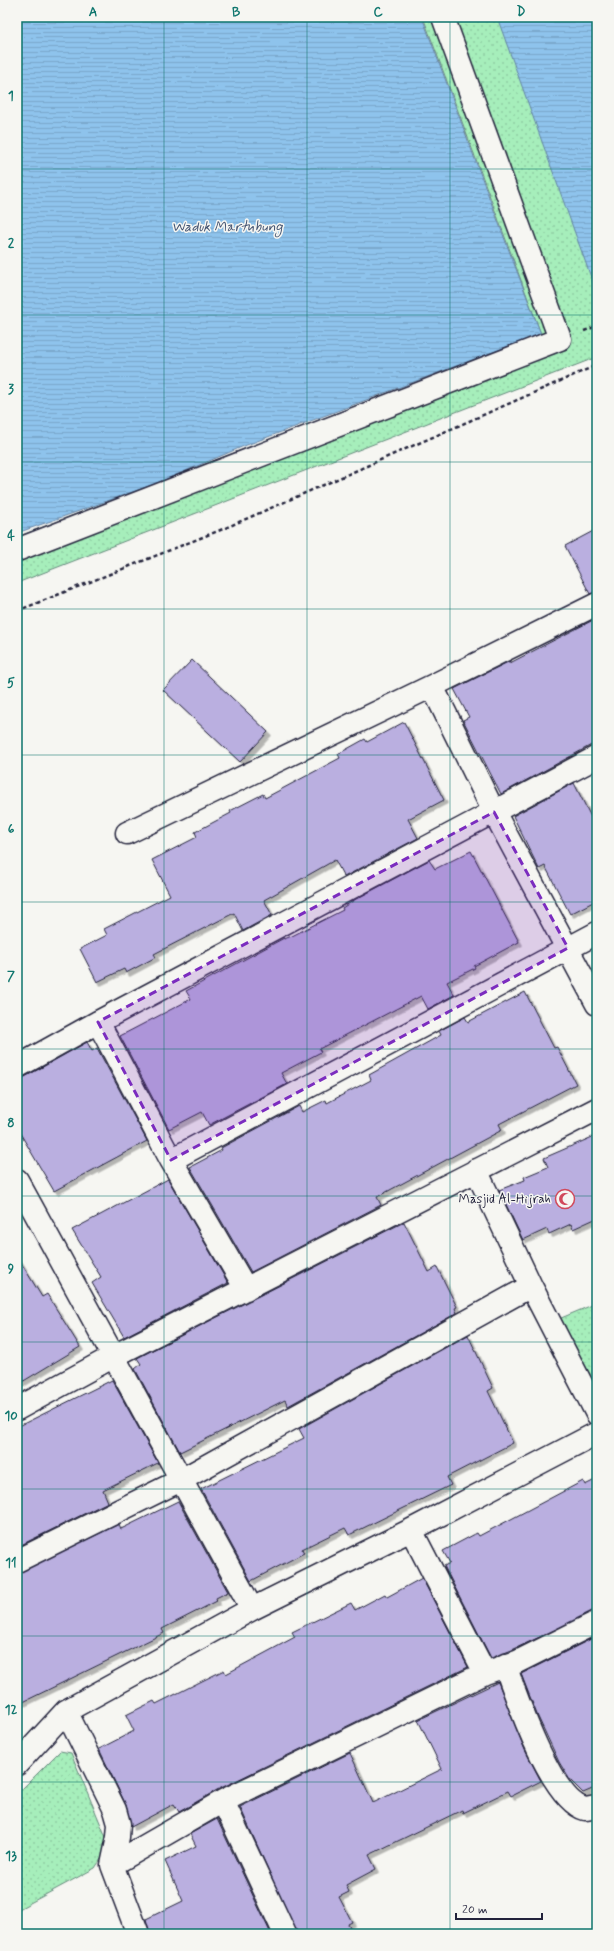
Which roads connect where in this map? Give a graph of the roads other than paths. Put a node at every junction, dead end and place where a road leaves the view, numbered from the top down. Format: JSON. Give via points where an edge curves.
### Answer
{"nodes":[{"id":1,"x":443,"y":17,"type":"edge"},
{"id":2,"x":17,"y":550,"type":"edge"},
{"id":3,"x":597,"y":604,"type":"edge"},
{"id":4,"x":432,"y":686,"type":"junction"},
{"id":5,"x":597,"y":757,"type":"edge"},
{"id":6,"x":494,"y":812,"type":"junction"},
{"id":7,"x":127,"y":833,"type":"dead end"},
{"id":8,"x":597,"y":933,"type":"edge"},
{"id":9,"x":568,"y":948,"type":"junction"},
{"id":10,"x":597,"y":1004,"type":"edge"},
{"id":11,"x":98,"y":1022,"type":"junction"},
{"id":12,"x":17,"y":1067,"type":"edge"},
{"id":13,"x":597,"y":1109,"type":"edge"},
{"id":14,"x":171,"y":1160,"type":"junction"},
{"id":15,"x":476,"y":1170,"type":"junction"},
{"id":16,"x":17,"y":1180,"type":"edge"},
{"id":17,"x":531,"y":1286,"type":"junction"},
{"id":18,"x":246,"y":1289,"type":"junction"},
{"id":19,"x":114,"y":1356,"type":"junction"},
{"id":20,"x":17,"y":1409,"type":"edge"},
{"id":21,"x":597,"y":1414,"type":"edge"},
{"id":22,"x":597,"y":1433,"type":"edge"},
{"id":23,"x":181,"y":1480,"type":"junction"},
{"id":24,"x":411,"y":1530,"type":"junction"},
{"id":25,"x":17,"y":1561,"type":"edge"},
{"id":26,"x":252,"y":1609,"type":"junction"},
{"id":27,"x":597,"y":1622,"type":"edge"},
{"id":28,"x":504,"y":1665,"type":"junction"},
{"id":29,"x":485,"y":1672,"type":"junction"},
{"id":30,"x":66,"y":1712,"type":"junction"},
{"id":31,"x":17,"y":1764,"type":"edge"},
{"id":32,"x":223,"y":1802,"type":"junction"},
{"id":33,"x":597,"y":1807,"type":"edge"},
{"id":34,"x":112,"y":1865,"type":"junction"},
{"id":35,"x":138,"y":1934,"type":"edge"},
{"id":36,"x":285,"y":1934,"type":"edge"}],
"edges":[{"from":1,"to":2,"type":"street","via":[[560,339]]},
{"from":3,"to":4,"type":"street"},
{"from":4,"to":6,"type":"street"},
{"from":4,"to":7,"type":"street"},
{"from":5,"to":6,"type":"street"},
{"from":6,"to":9,"type":"street"},
{"from":6,"to":11,"type":"street"},
{"from":8,"to":9,"type":"street"},
{"from":9,"to":10,"type":"street"},
{"from":9,"to":14,"type":"street"},
{"from":11,"to":12,"type":"street"},
{"from":11,"to":14,"type":"street"},
{"from":13,"to":15,"type":"street"},
{"from":14,"to":18,"type":"street"},
{"from":15,"to":17,"type":"street"},
{"from":15,"to":18,"type":"street"},
{"from":16,"to":19,"type":"street"},
{"from":17,"to":21,"type":"street"},
{"from":17,"to":23,"type":"street"},
{"from":18,"to":19,"type":"street"},
{"from":19,"to":20,"type":"street"},
{"from":19,"to":23,"type":"street"},
{"from":22,"to":24,"type":"street"},
{"from":23,"to":25,"type":"street"},
{"from":23,"to":26,"type":"street"},
{"from":24,"to":26,"type":"street"},
{"from":24,"to":29,"type":"street"},
{"from":26,"to":30,"type":"street"},
{"from":27,"to":28,"type":"street","via":[[518,1662]]},
{"from":28,"to":29,"type":"street"},
{"from":28,"to":33,"type":"street","via":[[537,1748],[554,1778],[571,1800],[585,1809]]},
{"from":29,"to":32,"type":"street"},
{"from":30,"to":31,"type":"street"},
{"from":30,"to":34,"type":"street","via":[[115,1810],[119,1824]]},
{"from":32,"to":34,"type":"street"},
{"from":32,"to":36,"type":"street"},
{"from":34,"to":35,"type":"street"}]}
